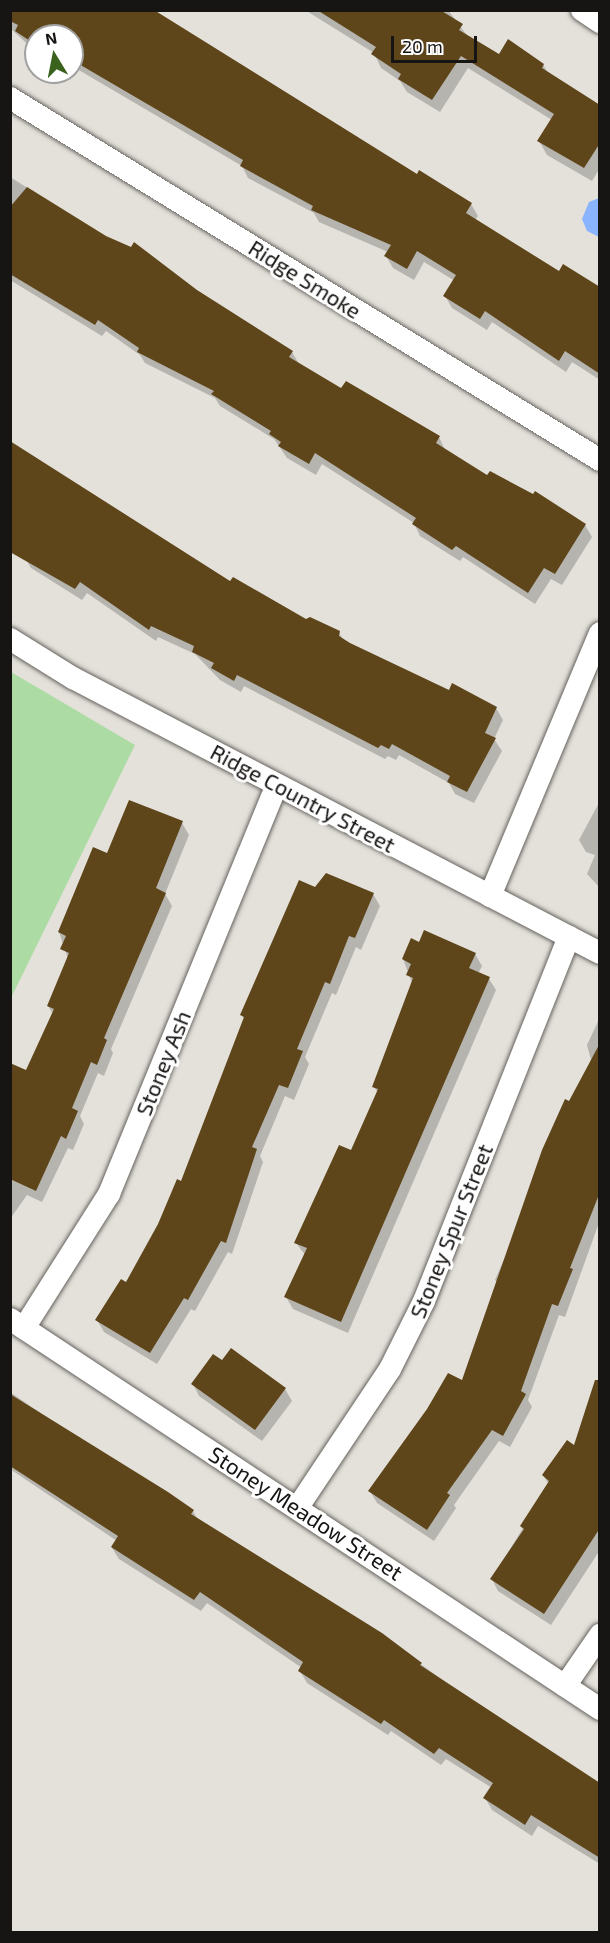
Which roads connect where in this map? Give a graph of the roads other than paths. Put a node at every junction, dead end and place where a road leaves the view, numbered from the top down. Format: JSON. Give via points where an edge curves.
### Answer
{"nodes":[{"id":1,"x":582,"y":10,"type":"edge"},
{"id":2,"x":600,"y":22,"type":"edge"},
{"id":3,"x":10,"y":98,"type":"edge"},
{"id":4,"x":600,"y":460,"type":"edge"},
{"id":5,"x":600,"y":633,"type":"edge"},
{"id":6,"x":10,"y":639,"type":"edge"},
{"id":7,"x":277,"y":784,"type":"junction"},
{"id":8,"x":490,"y":896,"type":"junction"},
{"id":9,"x":569,"y":937,"type":"junction"},
{"id":10,"x":600,"y":953,"type":"edge"},
{"id":11,"x":17,"y":1324,"type":"edge"},
{"id":12,"x":298,"y":1507,"type":"junction"},
{"id":13,"x":600,"y":1635,"type":"edge"},
{"id":14,"x":565,"y":1686,"type":"junction"},
{"id":15,"x":600,"y":1709,"type":"edge"}],
"edges":[{"from":1,"to":2,"type":"street"},
{"from":3,"to":4,"type":"street","name":"Ridge Smoke"},
{"from":5,"to":8,"type":"street"},
{"from":6,"to":7,"type":"street","name":"Ridge Country Street","via":[[73,678]]},
{"from":7,"to":8,"type":"street","name":"Ridge Country Street"},
{"from":7,"to":11,"type":"street","name":"Stoney Ash","via":[[109,1194]]},
{"from":8,"to":9,"type":"street","name":"Ridge Country Street"},
{"from":9,"to":10,"type":"street","name":"Ridge Country Street"},
{"from":9,"to":12,"type":"street","name":"Stoney Spur Street","via":[[424,1301],[390,1369]]},
{"from":11,"to":12,"type":"street","name":"Stoney Meadow Street"},
{"from":12,"to":14,"type":"street","name":"Stoney Meadow Street"},
{"from":13,"to":14,"type":"street"},
{"from":14,"to":15,"type":"street","name":"Stoney Meadow Street"}]}
